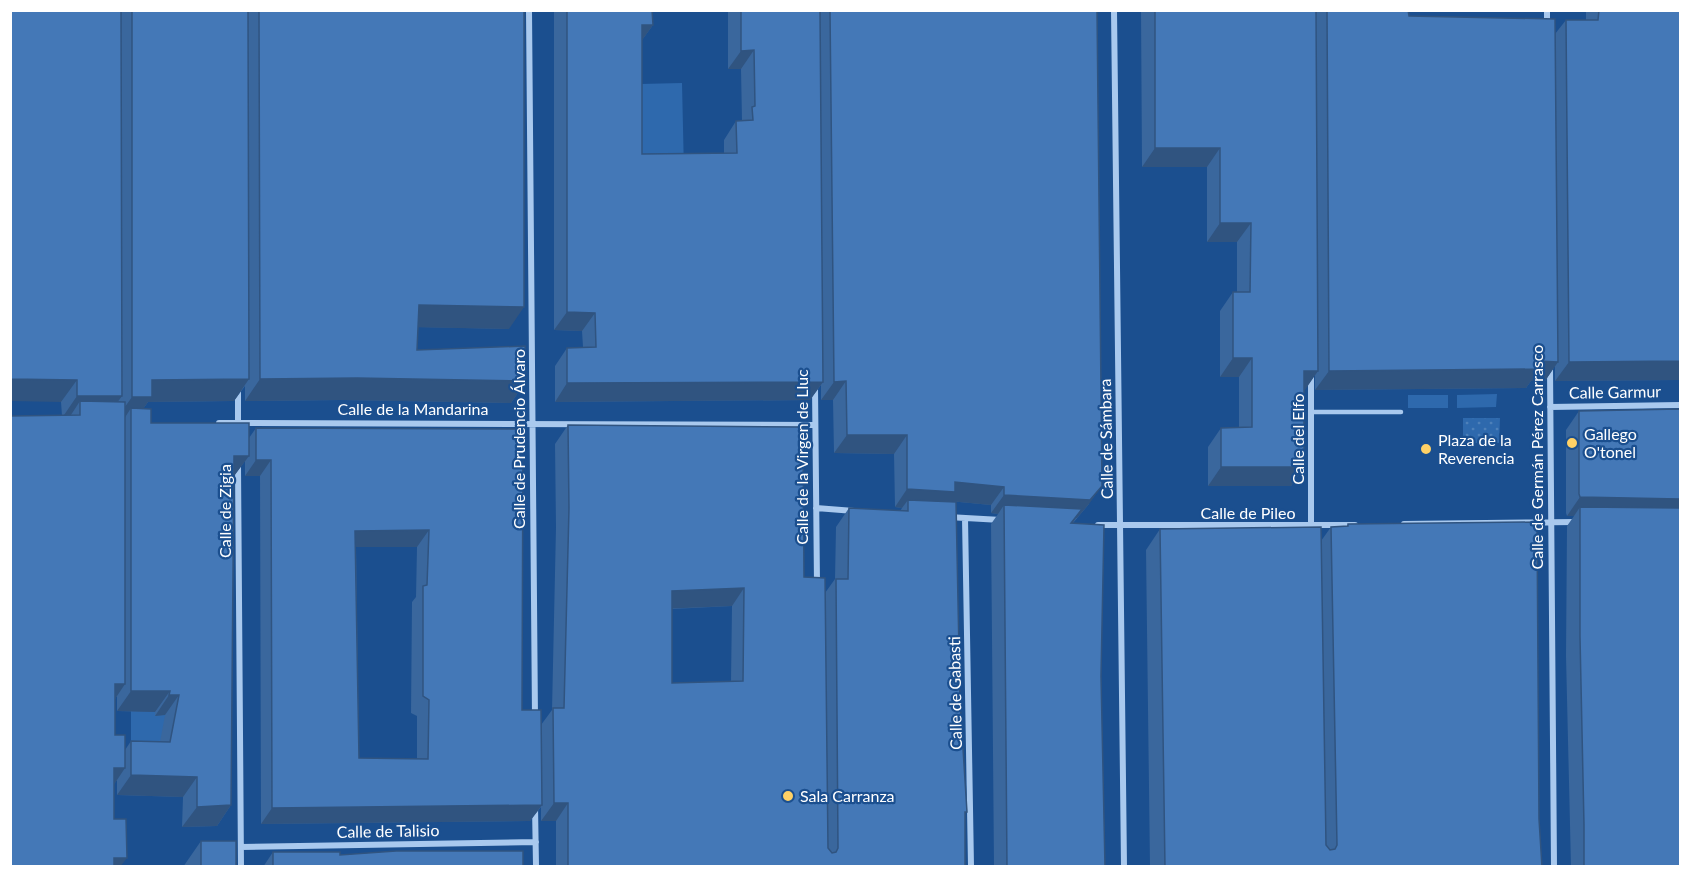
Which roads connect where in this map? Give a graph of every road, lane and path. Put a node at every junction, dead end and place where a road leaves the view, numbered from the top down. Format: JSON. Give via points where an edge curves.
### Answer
{"nodes":[{"id":1,"x":529,"y":10,"type":"edge"},
{"id":2,"x":1114,"y":10,"type":"edge"},
{"id":3,"x":1547,"y":10,"type":"edge"},
{"id":4,"x":1547,"y":34,"type":"edge"},
{"id":5,"x":1550,"y":360,"type":"edge"},
{"id":6,"x":1311,"y":365,"type":"edge"},
{"id":7,"x":815,"y":377,"type":"edge"},
{"id":8,"x":238,"y":388,"type":"edge"},
{"id":9,"x":1680,"y":405,"type":"edge"},
{"id":10,"x":1550,"y":407,"type":"junction"},
{"id":11,"x":1401,"y":411,"type":"dead end"},
{"id":12,"x":1312,"y":412,"type":"junction"},
{"id":13,"x":215,"y":423,"type":"edge"},
{"id":14,"x":238,"y":423,"type":"junction"},
{"id":15,"x":532,"y":423,"type":"junction"},
{"id":16,"x":815,"y":424,"type":"junction"},
{"id":17,"x":238,"y":435,"type":"edge"},
{"id":18,"x":238,"y":458,"type":"edge"},
{"id":19,"x":816,"y":508,"type":"junction"},
{"id":20,"x":862,"y":511,"type":"edge"},
{"id":21,"x":942,"y":517,"type":"edge"},
{"id":22,"x":965,"y":518,"type":"junction"},
{"id":23,"x":1012,"y":521,"type":"edge"},
{"id":24,"x":1551,"y":521,"type":"junction"},
{"id":25,"x":1589,"y":522,"type":"edge"},
{"id":26,"x":1366,"y":524,"type":"edge"},
{"id":27,"x":1401,"y":524,"type":"edge"},
{"id":28,"x":1094,"y":525,"type":"edge"},
{"id":29,"x":1120,"y":526,"type":"junction"},
{"id":30,"x":1311,"y":526,"type":"junction"},
{"id":31,"x":1311,"y":535,"type":"edge"},
{"id":32,"x":817,"y":592,"type":"edge"},
{"id":33,"x":535,"y":723,"type":"edge"},
{"id":34,"x":535,"y":794,"type":"edge"},
{"id":35,"x":536,"y":842,"type":"junction"},
{"id":36,"x":241,"y":847,"type":"junction"},
{"id":37,"x":241,"y":867,"type":"edge"},
{"id":38,"x":536,"y":867,"type":"edge"},
{"id":39,"x":971,"y":867,"type":"edge"},
{"id":40,"x":1124,"y":867,"type":"edge"},
{"id":41,"x":1554,"y":867,"type":"edge"}],
"edges":[{"from":1,"to":15,"type":"street","name":"Calle de Prudencio Álvaro"},
{"from":2,"to":29,"type":"street","name":"Calle de Sámbara"},
{"from":3,"to":4,"type":"street"},
{"from":5,"to":10,"type":"street","name":"Calle de Germán Pérez Carrasco"},
{"from":6,"to":12,"type":"street","name":"Calle del Elfo"},
{"from":7,"to":16,"type":"street","name":"Calle de la Virgen de Lluc"},
{"from":8,"to":14,"type":"street"},
{"from":9,"to":10,"type":"street","name":"Calle Garmur"},
{"from":10,"to":24,"type":"street","name":"Calle de Germán Pérez Carrasco"},
{"from":11,"to":12,"type":"lane"},
{"from":12,"to":30,"type":"street","name":"Calle del Elfo"},
{"from":13,"to":14,"type":"street","name":"Calle de la Mandarina"},
{"from":14,"to":15,"type":"street","name":"Calle de la Mandarina"},
{"from":14,"to":17,"type":"street"},
{"from":15,"to":16,"type":"street","name":"Calle de la Mandarina"},
{"from":15,"to":33,"type":"street","name":"Calle de Prudencio Álvaro"},
{"from":16,"to":19,"type":"street","name":"Calle de la Virgen de Lluc"},
{"from":18,"to":36,"type":"street","name":"Calle de Zigia"},
{"from":19,"to":20,"type":"street"},
{"from":19,"to":32,"type":"street","name":"Calle de la Virgen de Lluc"},
{"from":21,"to":22,"type":"street"},
{"from":22,"to":23,"type":"street"},
{"from":22,"to":39,"type":"street","name":"Calle de Gabasti"},
{"from":24,"to":25,"type":"street"},
{"from":24,"to":27,"type":"street"},
{"from":24,"to":41,"type":"street","name":"Calle de Germán Pérez Carrasco"},
{"from":26,"to":30,"type":"street","name":"Calle de Pileo"},
{"from":28,"to":29,"type":"street","name":"Calle de Pileo"},
{"from":29,"to":30,"type":"street","name":"Calle de Pileo"},
{"from":29,"to":40,"type":"street","name":"Calle de Sámbara"},
{"from":30,"to":31,"type":"street","name":"Calle del Elfo"},
{"from":34,"to":35,"type":"street"},
{"from":35,"to":36,"type":"street","name":"Calle de Talisio"},
{"from":35,"to":38,"type":"street"},
{"from":36,"to":37,"type":"street","name":"Calle de Zigia"}]}
